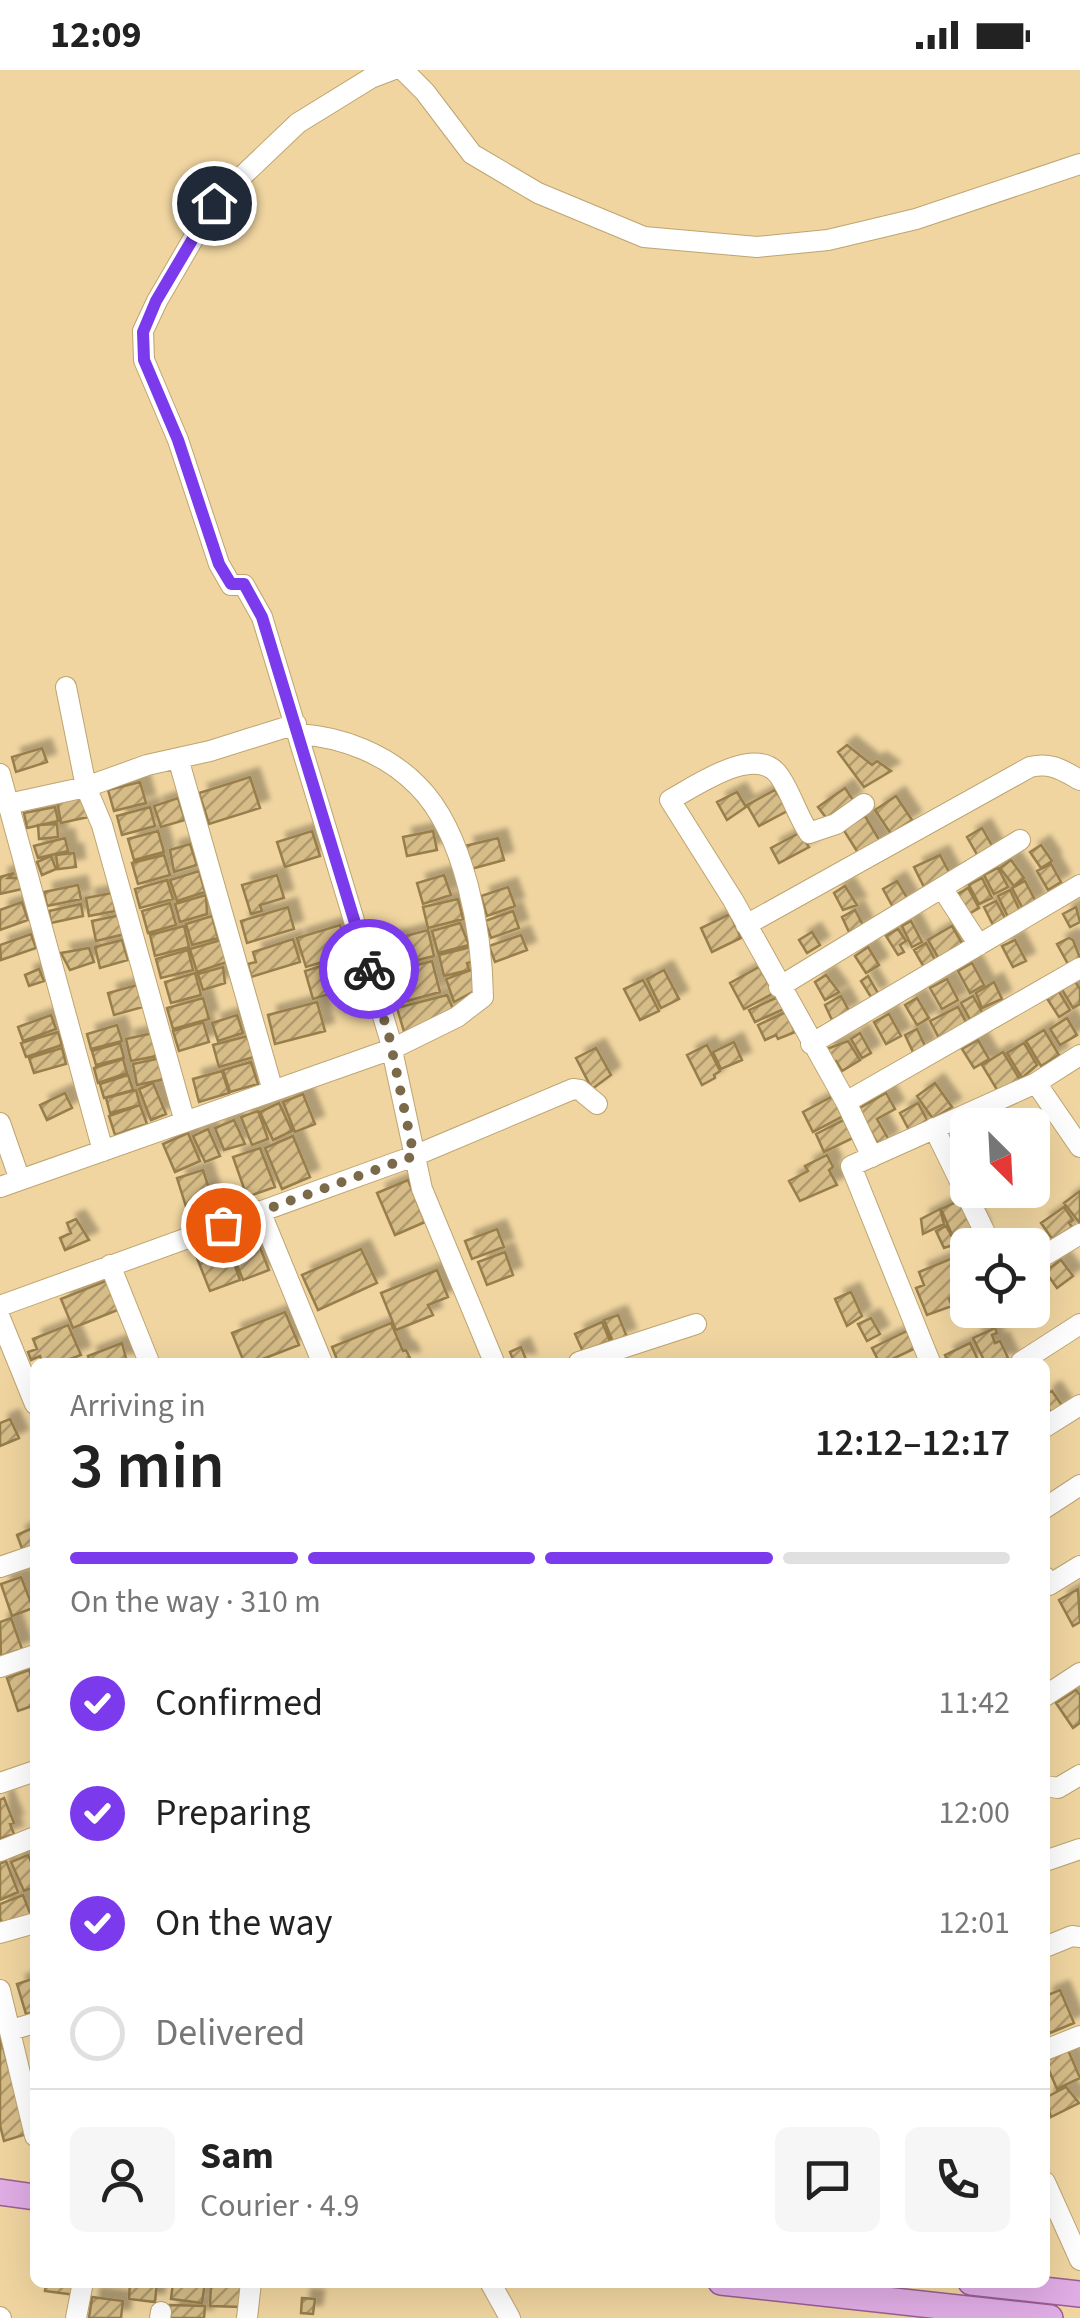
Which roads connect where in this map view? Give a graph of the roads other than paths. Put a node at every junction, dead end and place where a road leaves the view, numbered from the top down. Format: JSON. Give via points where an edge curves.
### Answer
{"nodes":[{"id":1,"x":392,"y":70,"type":"edge"},
{"id":2,"x":403,"y":70,"type":"edge"},
{"id":3,"x":1080,"y":164,"type":"edge"},
{"id":4,"x":66,"y":687,"type":"dead end"},
{"id":5,"x":298,"y":729,"type":"junction"},
{"id":6,"x":178,"y":758,"type":"junction"},
{"id":7,"x":0,"y":774,"type":"edge"},
{"id":8,"x":1080,"y":780,"type":"edge"},
{"id":9,"x":86,"y":786,"type":"junction"},
{"id":10,"x":8,"y":804,"type":"junction"},
{"id":11,"x":864,"y":804,"type":"dead end"},
{"id":12,"x":1020,"y":840,"type":"dead end"},
{"id":13,"x":1080,"y":885,"type":"edge"},
{"id":14,"x":942,"y":888,"type":"junction"},
{"id":15,"x":746,"y":926,"type":"junction"},
{"id":16,"x":979,"y":946,"type":"junction"},
{"id":17,"x":1080,"y":968,"type":"edge"},
{"id":18,"x":778,"y":987,"type":"junction"},
{"id":19,"x":812,"y":1044,"type":"junction"},
{"id":20,"x":392,"y":1049,"type":"junction"},
{"id":21,"x":1080,"y":1055,"type":"edge"},
{"id":22,"x":1036,"y":1082,"type":"junction"},
{"id":23,"x":273,"y":1091,"type":"junction"},
{"id":24,"x":846,"y":1102,"type":"junction"},
{"id":25,"x":597,"y":1104,"type":"dead end"},
{"id":26,"x":186,"y":1122,"type":"junction"},
{"id":27,"x":0,"y":1124,"type":"edge"},
{"id":28,"x":934,"y":1128,"type":"junction"},
{"id":29,"x":1080,"y":1148,"type":"edge"},
{"id":30,"x":103,"y":1151,"type":"junction"},
{"id":31,"x":414,"y":1156,"type":"junction"},
{"id":32,"x":872,"y":1157,"type":"junction"},
{"id":33,"x":10,"y":1184,"type":"edge"},
{"id":34,"x":260,"y":1211,"type":"junction"},
{"id":35,"x":982,"y":1228,"type":"edge"},
{"id":36,"x":1080,"y":1234,"type":"edge"},
{"id":37,"x":1050,"y":1252,"type":"edge"},
{"id":38,"x":110,"y":1266,"type":"junction"},
{"id":39,"x":0,"y":1306,"type":"edge"},
{"id":40,"x":0,"y":1318,"type":"edge"},
{"id":41,"x":696,"y":1324,"type":"dead end"},
{"id":42,"x":1080,"y":1324,"type":"edge"},
{"id":43,"x":147,"y":1358,"type":"edge"},
{"id":44,"x":320,"y":1358,"type":"edge"},
{"id":45,"x":492,"y":1358,"type":"edge"},
{"id":46,"x":591,"y":1358,"type":"edge"},
{"id":47,"x":928,"y":1358,"type":"edge"},
{"id":48,"x":1027,"y":1358,"type":"edge"},
{"id":49,"x":30,"y":1392,"type":"edge"},
{"id":50,"x":1080,"y":1404,"type":"edge"},
{"id":51,"x":1050,"y":1423,"type":"edge"},
{"id":52,"x":1080,"y":1486,"type":"edge"},
{"id":53,"x":1050,"y":1505,"type":"edge"},
{"id":54,"x":30,"y":1556,"type":"edge"},
{"id":55,"x":1080,"y":1566,"type":"edge"},
{"id":56,"x":0,"y":1567,"type":"edge"},
{"id":57,"x":1050,"y":1584,"type":"edge"},
{"id":58,"x":30,"y":1657,"type":"edge"},
{"id":59,"x":0,"y":1667,"type":"edge"},
{"id":60,"x":1080,"y":1673,"type":"edge"},
{"id":61,"x":1050,"y":1693,"type":"edge"},
{"id":62,"x":30,"y":1773,"type":"edge"},
{"id":63,"x":1080,"y":1775,"type":"edge"},
{"id":64,"x":0,"y":1783,"type":"edge"},
{"id":65,"x":1050,"y":1787,"type":"edge"},
{"id":66,"x":30,"y":1839,"type":"edge"},
{"id":67,"x":1080,"y":1848,"type":"edge"},
{"id":68,"x":0,"y":1850,"type":"edge"},
{"id":69,"x":1050,"y":1859,"type":"edge"},
{"id":70,"x":30,"y":1924,"type":"edge"},
{"id":71,"x":0,"y":1933,"type":"edge"},
{"id":72,"x":1080,"y":1937,"type":"edge"},
{"id":73,"x":1050,"y":1945,"type":"edge"},
{"id":74,"x":0,"y":1990,"type":"edge"},
{"id":75,"x":30,"y":2024,"type":"edge"},
{"id":76,"x":10,"y":2030,"type":"junction"},
{"id":77,"x":1080,"y":2036,"type":"edge"},
{"id":78,"x":1050,"y":2048,"type":"edge"},
{"id":79,"x":30,"y":2111,"type":"edge"},
{"id":80,"x":0,"y":2192,"type":"edge"},
{"id":81,"x":1050,"y":2193,"type":"edge"},
{"id":82,"x":30,"y":2195,"type":"edge"},
{"id":83,"x":1080,"y":2260,"type":"edge"},
{"id":84,"x":82,"y":2288,"type":"edge"},
{"id":85,"x":251,"y":2288,"type":"edge"},
{"id":86,"x":493,"y":2288,"type":"edge"},
{"id":87,"x":757,"y":2288,"type":"edge"},
{"id":88,"x":1026,"y":2288,"type":"edge"},
{"id":89,"x":1080,"y":2294,"type":"edge"},
{"id":90,"x":885,"y":2310,"type":"edge"},
{"id":91,"x":991,"y":2316,"type":"edge"},
{"id":92,"x":76,"y":2318,"type":"edge"},
{"id":93,"x":246,"y":2318,"type":"edge"},
{"id":94,"x":510,"y":2318,"type":"edge"},
{"id":95,"x":1050,"y":2318,"type":"edge"}],
"edges":[{"from":1,"to":5,"type":"street","via":[[298,123],[214,203],[143,332],[144,360],[219,564],[231,584],[244,584],[262,617]]},
{"from":2,"to":3,"type":"street","via":[[472,154],[538,193],[644,237],[757,248],[828,240],[916,219]]},
{"from":4,"to":9,"type":"street"},
{"from":5,"to":6,"type":"street"},
{"from":5,"to":20,"type":"street"},
{"from":5,"to":20,"type":"street","via":[[335,737],[418,785],[443,819],[465,879],[483,997]]},
{"from":6,"to":9,"type":"street"},
{"from":6,"to":23,"type":"street"},
{"from":7,"to":10,"type":"street"},
{"from":8,"to":15,"type":"street","via":[[1057,766],[1030,766]]},
{"from":9,"to":10,"type":"street"},
{"from":9,"to":26,"type":"street"},
{"from":10,"to":30,"type":"street"},
{"from":11,"to":15,"type":"street","via":[[809,833],[782,778],[757,761],[670,800]]},
{"from":12,"to":14,"type":"street"},
{"from":13,"to":16,"type":"street"},
{"from":14,"to":16,"type":"street"},
{"from":14,"to":18,"type":"street"},
{"from":15,"to":18,"type":"street"},
{"from":16,"to":19,"type":"street"},
{"from":17,"to":24,"type":"street"},
{"from":18,"to":19,"type":"street"},
{"from":19,"to":24,"type":"street"},
{"from":20,"to":23,"type":"street"},
{"from":20,"to":31,"type":"street"},
{"from":21,"to":22,"type":"street"},
{"from":22,"to":28,"type":"street"},
{"from":22,"to":29,"type":"street"},
{"from":23,"to":26,"type":"street"},
{"from":24,"to":32,"type":"street"},
{"from":25,"to":31,"type":"street","via":[[573,1089]]},
{"from":26,"to":30,"type":"street"},
{"from":27,"to":33,"type":"street"},
{"from":28,"to":32,"type":"street"},
{"from":28,"to":35,"type":"street"},
{"from":30,"to":33,"type":"street"},
{"from":31,"to":34,"type":"street"},
{"from":31,"to":45,"type":"street"},
{"from":32,"to":47,"type":"street","via":[[851,1166]]},
{"from":34,"to":38,"type":"street"},
{"from":34,"to":44,"type":"street"},
{"from":36,"to":37,"type":"street"},
{"from":38,"to":39,"type":"street"},
{"from":38,"to":43,"type":"street"},
{"from":40,"to":49,"type":"street"},
{"from":41,"to":46,"type":"street"},
{"from":42,"to":48,"type":"street"},
{"from":50,"to":51,"type":"street"},
{"from":52,"to":53,"type":"street"},
{"from":54,"to":56,"type":"street"},
{"from":55,"to":57,"type":"street"},
{"from":58,"to":59,"type":"street"},
{"from":60,"to":61,"type":"street"},
{"from":62,"to":64,"type":"street"},
{"from":63,"to":65,"type":"street"},
{"from":66,"to":68,"type":"street"},
{"from":67,"to":69,"type":"street"},
{"from":70,"to":71,"type":"street"},
{"from":72,"to":73,"type":"street"},
{"from":74,"to":76,"type":"street"},
{"from":75,"to":76,"type":"street"},
{"from":76,"to":79,"type":"street"},
{"from":77,"to":78,"type":"street"},
{"from":80,"to":82,"type":"main road"},
{"from":81,"to":83,"type":"street"},
{"from":84,"to":92,"type":"street"},
{"from":85,"to":93,"type":"street"},
{"from":86,"to":94,"type":"street"},
{"from":87,"to":90,"type":"main road"},
{"from":88,"to":89,"type":"main road"},
{"from":90,"to":91,"type":"main road"},
{"from":91,"to":95,"type":"main road"}]}
